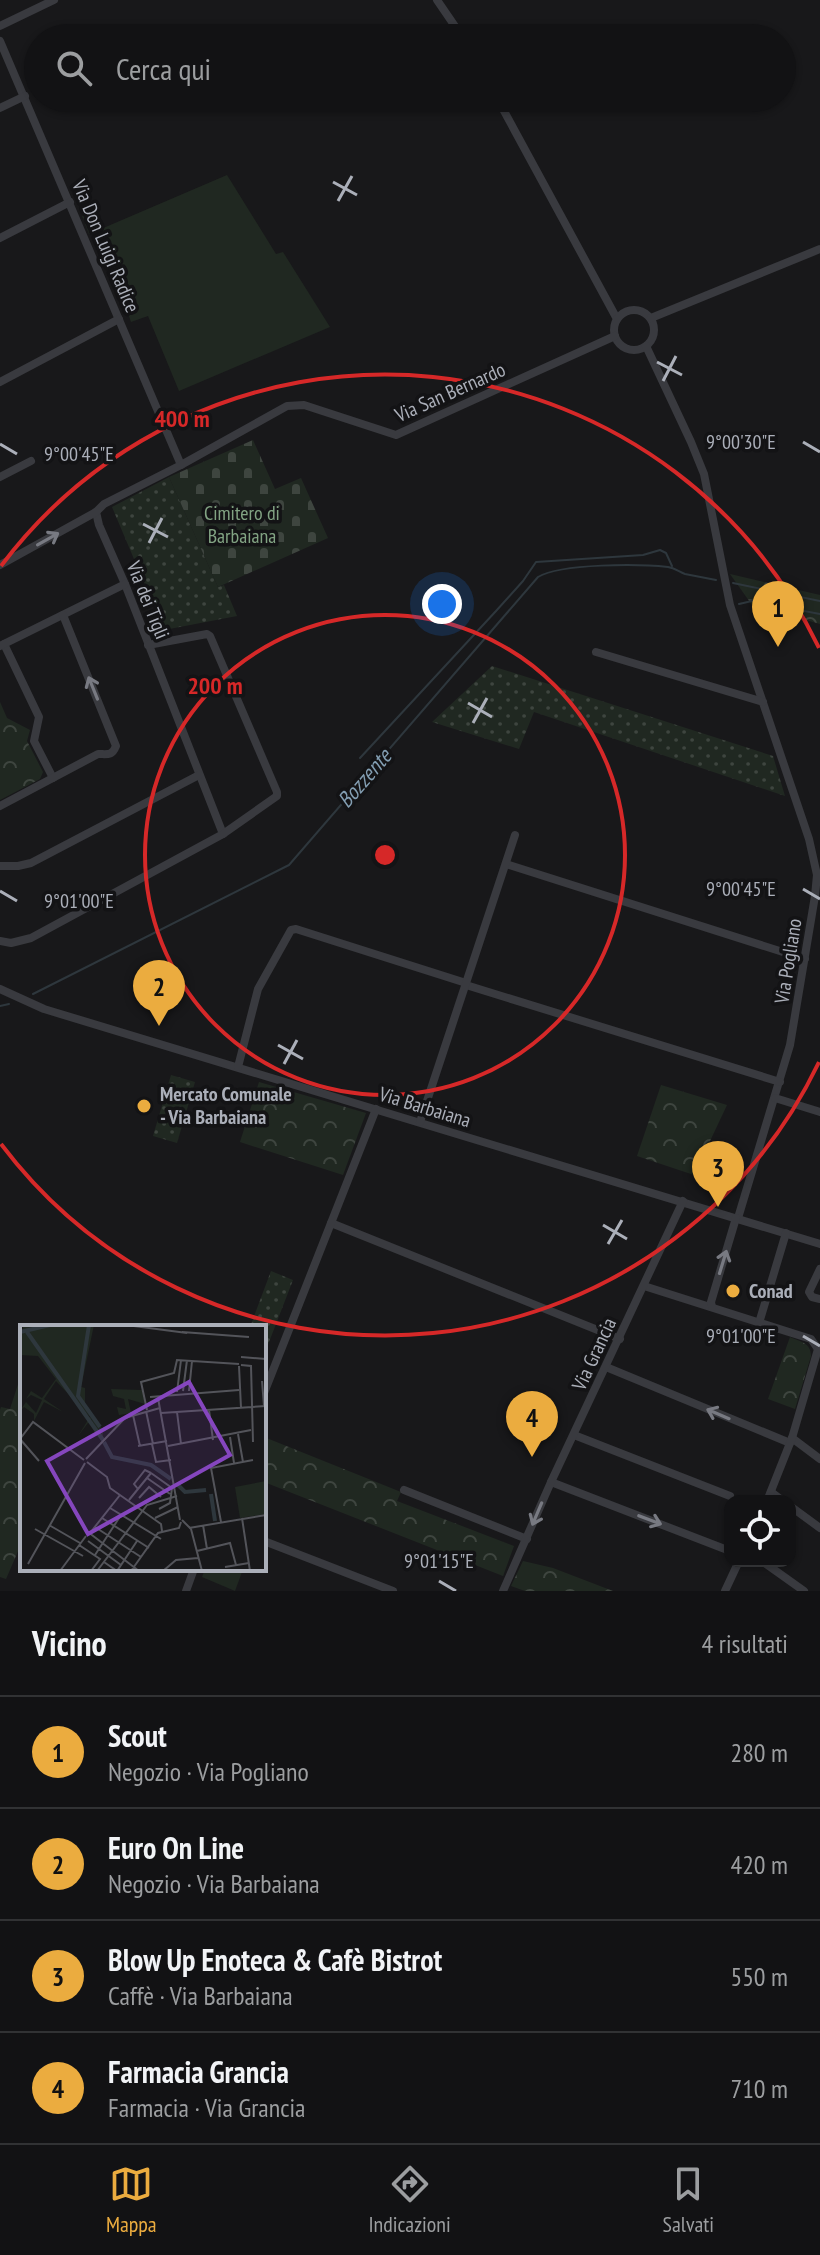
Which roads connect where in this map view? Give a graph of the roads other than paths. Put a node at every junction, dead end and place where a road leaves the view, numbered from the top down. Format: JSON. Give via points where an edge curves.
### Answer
{"nodes":[{"id":1,"x":54,"y":0,"type":"edge"},
{"id":2,"x":437,"y":0,"type":"edge"},
{"id":3,"x":453,"y":24,"type":"edge"},
{"id":4,"x":0,"y":26,"type":"edge"},
{"id":5,"x":0,"y":41,"type":"edge"},
{"id":6,"x":24,"y":94,"type":"edge"},
{"id":7,"x":24,"y":96,"type":"edge"},
{"id":8,"x":0,"y":108,"type":"edge"},
{"id":9,"x":32,"y":112,"type":"edge"},
{"id":10,"x":505,"y":112,"type":"edge"},
{"id":11,"x":70,"y":202,"type":"junction"},
{"id":12,"x":0,"y":238,"type":"edge"},
{"id":13,"x":820,"y":249,"type":"edge"},
{"id":14,"x":651,"y":318,"type":"junction"},
{"id":15,"x":119,"y":319,"type":"junction"},
{"id":16,"x":617,"y":319,"type":"junction"},
{"id":17,"x":615,"y":336,"type":"junction"},
{"id":18,"x":646,"y":346,"type":"junction"},
{"id":19,"x":1,"y":379,"type":"edge"},
{"id":20,"x":31,"y":461,"type":"dead end"},
{"id":21,"x":181,"y":465,"type":"junction"},
{"id":22,"x":0,"y":477,"type":"edge"},
{"id":23,"x":96,"y":512,"type":"junction"},
{"id":24,"x":0,"y":565,"type":"edge"},
{"id":25,"x":125,"y":584,"type":"junction"},
{"id":26,"x":63,"y":615,"type":"junction"},
{"id":27,"x":2,"y":645,"type":"edge"},
{"id":28,"x":148,"y":645,"type":"junction"},
{"id":29,"x":596,"y":652,"type":"dead end"},
{"id":30,"x":763,"y":702,"type":"junction"},
{"id":31,"x":199,"y":775,"type":"junction"},
{"id":32,"x":53,"y":778,"type":"junction"},
{"id":33,"x":0,"y":806,"type":"edge"},
{"id":34,"x":223,"y":834,"type":"junction"},
{"id":35,"x":515,"y":835,"type":"dead end"},
{"id":36,"x":506,"y":864,"type":"junction"},
{"id":37,"x":0,"y":866,"type":"edge"},
{"id":38,"x":0,"y":941,"type":"edge"},
{"id":39,"x":805,"y":959,"type":"junction"},
{"id":40,"x":466,"y":984,"type":"junction"},
{"id":41,"x":0,"y":989,"type":"edge"},
{"id":42,"x":238,"y":1067,"type":"junction"},
{"id":43,"x":780,"y":1082,"type":"junction"},
{"id":44,"x":775,"y":1098,"type":"junction"},
{"id":45,"x":376,"y":1109,"type":"junction"},
{"id":46,"x":820,"y":1112,"type":"edge"},
{"id":47,"x":420,"y":1122,"type":"junction"},
{"id":48,"x":683,"y":1201,"type":"junction"},
{"id":49,"x":737,"y":1218,"type":"junction"},
{"id":50,"x":331,"y":1223,"type":"junction"},
{"id":51,"x":786,"y":1233,"type":"junction"},
{"id":52,"x":820,"y":1244,"type":"edge"},
{"id":53,"x":820,"y":1269,"type":"edge"},
{"id":54,"x":644,"y":1286,"type":"junction"},
{"id":55,"x":820,"y":1299,"type":"edge"},
{"id":56,"x":712,"y":1307,"type":"junction"},
{"id":57,"x":759,"y":1323,"type":"junction"},
{"id":58,"x":620,"y":1339,"type":"junction"},
{"id":59,"x":819,"y":1351,"type":"edge"},
{"id":60,"x":606,"y":1367,"type":"junction"},
{"id":61,"x":266,"y":1388,"type":"edge"},
{"id":62,"x":574,"y":1435,"type":"junction"},
{"id":63,"x":791,"y":1441,"type":"junction"},
{"id":64,"x":820,"y":1459,"type":"edge"},
{"id":65,"x":551,"y":1482,"type":"junction"},
{"id":66,"x":404,"y":1490,"type":"dead end"},
{"id":67,"x":727,"y":1495,"type":"edge"},
{"id":68,"x":770,"y":1495,"type":"edge"},
{"id":69,"x":796,"y":1510,"type":"edge"},
{"id":70,"x":820,"y":1528,"type":"edge"},
{"id":71,"x":527,"y":1539,"type":"junction"},
{"id":72,"x":266,"y":1542,"type":"edge"},
{"id":73,"x":724,"y":1549,"type":"edge"},
{"id":74,"x":736,"y":1567,"type":"edge"},
{"id":75,"x":770,"y":1567,"type":"edge"},
{"id":76,"x":193,"y":1571,"type":"edge"},
{"id":77,"x":186,"y":1591,"type":"edge"},
{"id":78,"x":393,"y":1591,"type":"edge"},
{"id":79,"x":503,"y":1591,"type":"edge"},
{"id":80,"x":725,"y":1591,"type":"edge"},
{"id":81,"x":804,"y":1591,"type":"edge"}],
"edges":[{"from":1,"to":4,"type":"street"},
{"from":2,"to":3,"type":"street"},
{"from":5,"to":6,"type":"street","name":"Via Don Luigi Radice"},
{"from":7,"to":8,"type":"street"},
{"from":9,"to":11,"type":"street","name":"Via Don Luigi Radice"},
{"from":10,"to":16,"type":"street"},
{"from":11,"to":12,"type":"street"},
{"from":11,"to":15,"type":"street","name":"Via Don Luigi Radice"},
{"from":13,"to":14,"type":"street"},
{"from":14,"to":16,"type":"street","via":[[630,310]]},
{"from":14,"to":18,"type":"street","via":[[654,333]]},
{"from":15,"to":19,"type":"street"},
{"from":15,"to":21,"type":"street","name":"Via Don Luigi Radice"},
{"from":16,"to":17,"type":"street"},
{"from":17,"to":18,"type":"street","via":[[630,350]]},
{"from":17,"to":21,"type":"street","name":"Via San Bernardo","via":[[396,435],[296,404]]},
{"from":18,"to":30,"type":"street","name":"Via Pogliano","via":[[704,474],[729,603]]},
{"from":20,"to":22,"type":"street"},
{"from":21,"to":23,"type":"street","name":"Via San Bernardo"},
{"from":24,"to":23,"type":"street","name":"Via San Bernardo","one_way":true},
{"from":23,"to":25,"type":"street","name":"Via dei Tigli"},
{"from":25,"to":26,"type":"street"},
{"from":25,"to":28,"type":"street","name":"Via dei Tigli"},
{"from":26,"to":27,"type":"street"},
{"from":32,"to":26,"type":"street","one_way":true,"via":[[116,746]]},
{"from":27,"to":32,"type":"street","via":[[39,717],[34,741]]},
{"from":28,"to":31,"type":"street","name":"Via dei Tigli"},
{"from":28,"to":34,"type":"street","via":[[210,636],[277,792]]},
{"from":29,"to":30,"type":"street"},
{"from":30,"to":39,"type":"street","name":"Via Pogliano","via":[[814,857],[816,885]]},
{"from":31,"to":34,"type":"street","name":"Via dei Tigli"},
{"from":31,"to":37,"type":"street","via":[[31,863]]},
{"from":32,"to":33,"type":"street"},
{"from":34,"to":38,"type":"street","via":[[31,938]]},
{"from":35,"to":36,"type":"street"},
{"from":36,"to":39,"type":"street"},
{"from":36,"to":40,"type":"street"},
{"from":39,"to":43,"type":"street","name":"Via Pogliano"},
{"from":40,"to":42,"type":"street","via":[[291,930],[258,989]]},
{"from":40,"to":43,"type":"street"},
{"from":40,"to":47,"type":"street"},
{"from":41,"to":42,"type":"street","name":"Via Barbaiana","via":[[44,1009]]},
{"from":42,"to":45,"type":"street","name":"Via Barbaiana"},
{"from":43,"to":44,"type":"street","name":"Via Pogliano"},
{"from":44,"to":46,"type":"street"},
{"from":44,"to":49,"type":"street","name":"Via Pogliano"},
{"from":45,"to":47,"type":"street","name":"Via Barbaiana"},
{"from":45,"to":50,"type":"street"},
{"from":47,"to":48,"type":"street","name":"Via Barbaiana"},
{"from":48,"to":49,"type":"street","name":"Via Barbaiana"},
{"from":48,"to":54,"type":"street","name":"Via Grancia"},
{"from":49,"to":51,"type":"street","name":"Via Barbaiana"},
{"from":56,"to":49,"type":"street","name":"Via Pogliano","one_way":true},
{"from":50,"to":58,"type":"street"},
{"from":50,"to":61,"type":"street"},
{"from":51,"to":52,"type":"street","name":"Via Barbaiana"},
{"from":51,"to":57,"type":"street"},
{"from":53,"to":55,"type":"street","via":[[809,1292]]},
{"from":54,"to":56,"type":"street"},
{"from":54,"to":58,"type":"street","name":"Via Grancia"},
{"from":56,"to":57,"type":"street"},
{"from":57,"to":59,"type":"street","via":[[811,1339]]},
{"from":58,"to":60,"type":"street","name":"Via Grancia"},
{"from":59,"to":63,"type":"street"},
{"from":60,"to":62,"type":"street","name":"Via Grancia"},
{"from":63,"to":60,"type":"street","one_way":true},
{"from":62,"to":65,"type":"street","name":"Via Grancia"},
{"from":62,"to":67,"type":"street"},
{"from":63,"to":64,"type":"street"},
{"from":63,"to":68,"type":"street"},
{"from":65,"to":71,"type":"street","name":"Via Grancia","one_way":true},
{"from":65,"to":73,"type":"street","one_way":true},
{"from":66,"to":71,"type":"street"},
{"from":69,"to":70,"type":"street"},
{"from":71,"to":79,"type":"street","name":"Via Grancia"},
{"from":72,"to":78,"type":"street"},
{"from":74,"to":80,"type":"street"},
{"from":75,"to":81,"type":"street"},
{"from":76,"to":77,"type":"street"}]}
